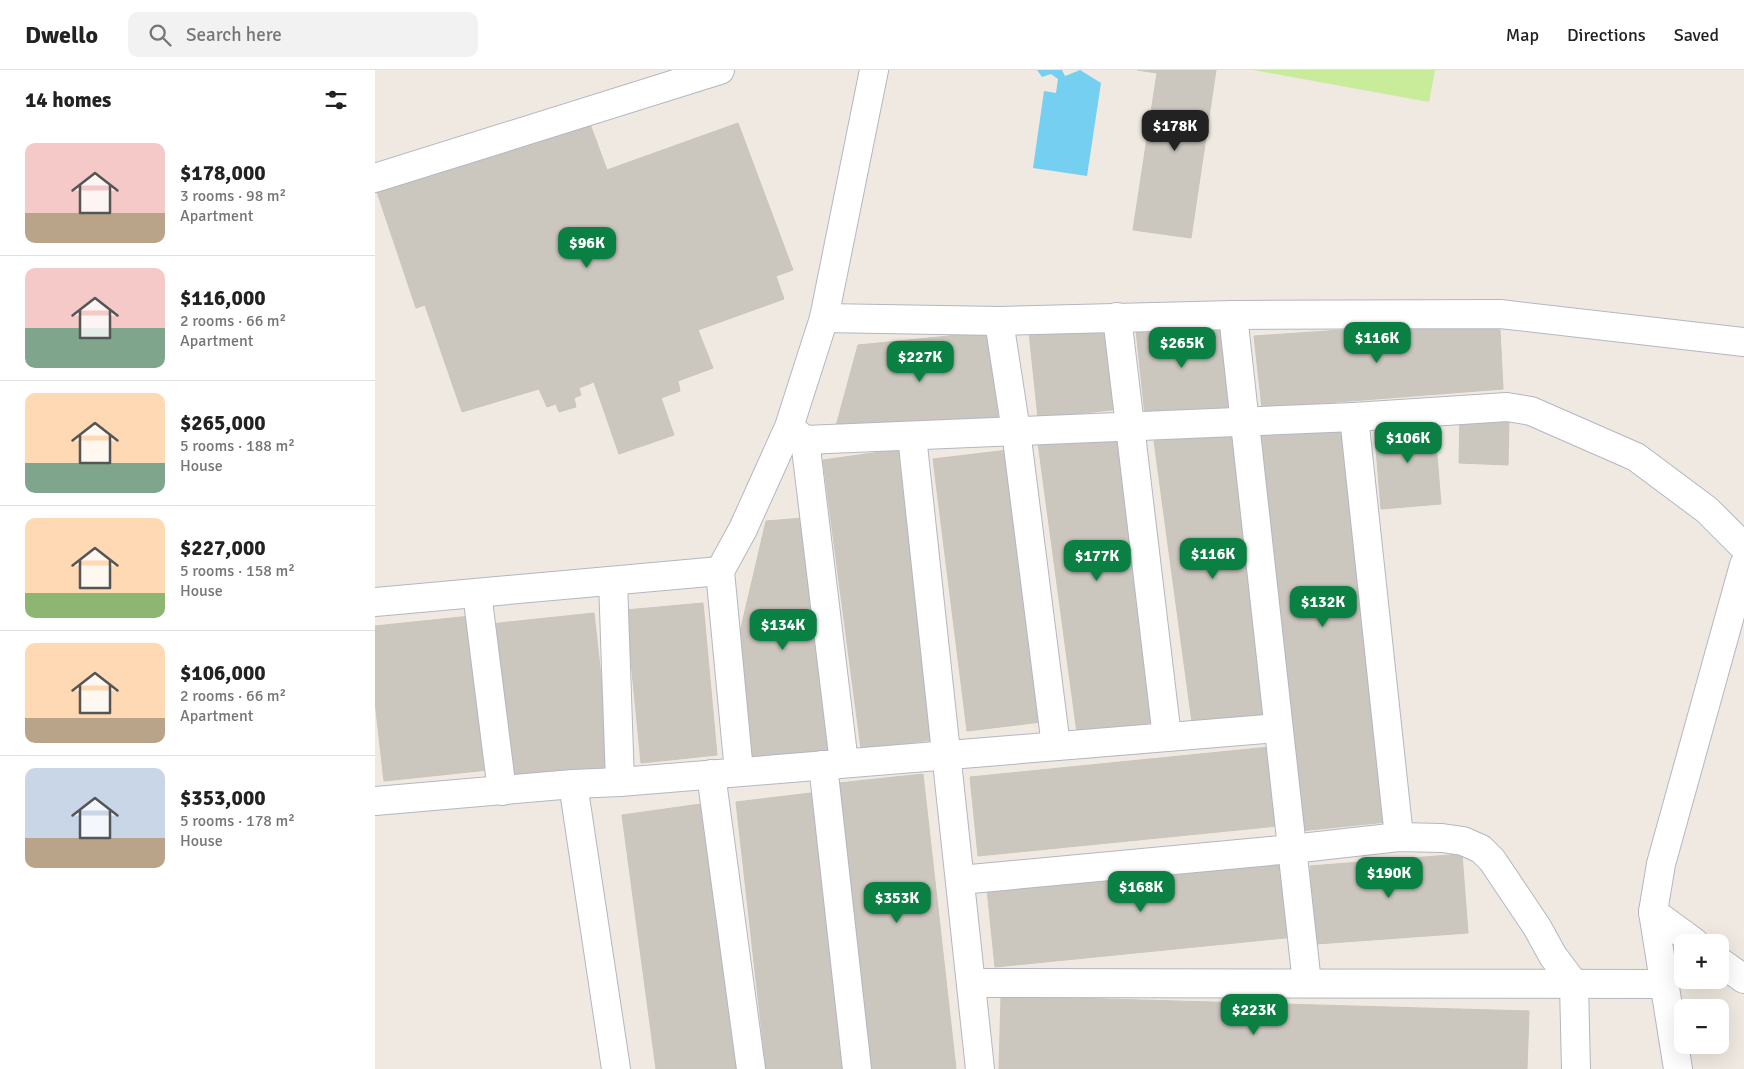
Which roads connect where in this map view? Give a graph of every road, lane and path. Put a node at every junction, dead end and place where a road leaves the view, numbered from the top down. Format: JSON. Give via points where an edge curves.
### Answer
{"nodes":[{"id":1,"x":720,"y":70,"type":"edge"},
{"id":2,"x":874,"y":70,"type":"edge"},
{"id":3,"x":375,"y":178,"type":"edge"},
{"id":4,"x":1233,"y":315,"type":"junction"},
{"id":5,"x":1117,"y":317,"type":"junction"},
{"id":6,"x":824,"y":318,"type":"junction"},
{"id":7,"x":999,"y":321,"type":"junction"},
{"id":8,"x":1744,"y":342,"type":"edge"},
{"id":9,"x":1354,"y":417,"type":"junction"},
{"id":10,"x":1245,"y":422,"type":"junction"},
{"id":11,"x":1129,"y":427,"type":"junction"},
{"id":12,"x":1015,"y":432,"type":"junction"},
{"id":13,"x":797,"y":434,"type":"junction"},
{"id":14,"x":912,"y":436,"type":"junction"},
{"id":15,"x":1744,"y":547,"type":"edge"},
{"id":16,"x":1744,"y":565,"type":"edge"},
{"id":17,"x":720,"y":571,"type":"junction"},
{"id":18,"x":613,"y":581,"type":"junction"},
{"id":19,"x":477,"y":593,"type":"junction"},
{"id":20,"x":375,"y":602,"type":"edge"},
{"id":21,"x":1278,"y":728,"type":"junction"},
{"id":22,"x":1167,"y":737,"type":"junction"},
{"id":23,"x":1056,"y":746,"type":"junction"},
{"id":24,"x":945,"y":755,"type":"junction"},
{"id":25,"x":833,"y":764,"type":"junction"},
{"id":26,"x":739,"y":772,"type":"junction"},
{"id":27,"x":711,"y":774,"type":"junction"},
{"id":28,"x":620,"y":782,"type":"junction"},
{"id":29,"x":573,"y":784,"type":"junction"},
{"id":30,"x":502,"y":791,"type":"junction"},
{"id":31,"x":375,"y":801,"type":"edge"},
{"id":32,"x":1399,"y":836,"type":"junction"},
{"id":33,"x":1292,"y":849,"type":"junction"},
{"id":34,"x":959,"y":880,"type":"junction"},
{"id":35,"x":1653,"y":912,"type":"junction"},
{"id":36,"x":1683,"y":934,"type":"edge"},
{"id":37,"x":1729,"y":968,"type":"edge"},
{"id":38,"x":1744,"y":979,"type":"edge"},
{"id":39,"x":971,"y":983,"type":"junction"},
{"id":40,"x":1307,"y":983,"type":"junction"},
{"id":41,"x":1574,"y":984,"type":"junction"},
{"id":42,"x":1663,"y":984,"type":"junction"},
{"id":43,"x":616,"y":1069,"type":"edge"},
{"id":44,"x":751,"y":1069,"type":"edge"},
{"id":45,"x":857,"y":1069,"type":"edge"},
{"id":46,"x":980,"y":1069,"type":"edge"},
{"id":47,"x":1576,"y":1069,"type":"edge"},
{"id":48,"x":1678,"y":1069,"type":"edge"}],
"edges":[{"from":1,"to":3,"type":"street"},
{"from":2,"to":6,"type":"street"},
{"from":4,"to":5,"type":"street"},
{"from":4,"to":8,"type":"street","via":[[1500,314]]},
{"from":4,"to":10,"type":"street"},
{"from":5,"to":7,"type":"street"},
{"from":5,"to":11,"type":"street"},
{"from":6,"to":7,"type":"street"},
{"from":6,"to":13,"type":"street"},
{"from":7,"to":12,"type":"street"},
{"from":9,"to":10,"type":"street"},
{"from":9,"to":15,"type":"street","via":[[1507,407],[1531,411],[1636,457],[1707,510]]},
{"from":9,"to":32,"type":"street"},
{"from":10,"to":11,"type":"street"},
{"from":10,"to":21,"type":"street"},
{"from":11,"to":12,"type":"street"},
{"from":11,"to":22,"type":"street"},
{"from":12,"to":14,"type":"street"},
{"from":12,"to":23,"type":"street"},
{"from":13,"to":14,"type":"street"},
{"from":13,"to":17,"type":"street"},
{"from":13,"to":25,"type":"street"},
{"from":14,"to":24,"type":"street"},
{"from":16,"to":35,"type":"street","via":[[1661,864]]},
{"from":17,"to":18,"type":"street"},
{"from":17,"to":26,"type":"street"},
{"from":18,"to":19,"type":"street"},
{"from":18,"to":28,"type":"street"},
{"from":19,"to":20,"type":"street"},
{"from":19,"to":30,"type":"street"},
{"from":21,"to":22,"type":"street"},
{"from":21,"to":33,"type":"street"},
{"from":22,"to":23,"type":"street"},
{"from":23,"to":24,"type":"street"},
{"from":24,"to":25,"type":"street"},
{"from":24,"to":34,"type":"street"},
{"from":25,"to":26,"type":"street"},
{"from":25,"to":45,"type":"street"},
{"from":26,"to":27,"type":"street"},
{"from":27,"to":28,"type":"street"},
{"from":27,"to":44,"type":"street"},
{"from":28,"to":29,"type":"street"},
{"from":29,"to":30,"type":"street"},
{"from":29,"to":43,"type":"street"},
{"from":30,"to":31,"type":"street"},
{"from":32,"to":33,"type":"street"},
{"from":32,"to":41,"type":"street","via":[[1463,841],[1481,849],[1492,860]]},
{"from":33,"to":34,"type":"street"},
{"from":33,"to":40,"type":"street"},
{"from":34,"to":39,"type":"street"},
{"from":35,"to":36,"type":"street"},
{"from":35,"to":42,"type":"street"},
{"from":37,"to":38,"type":"street"},
{"from":39,"to":40,"type":"street"},
{"from":39,"to":46,"type":"street"},
{"from":40,"to":41,"type":"street"},
{"from":41,"to":42,"type":"street"},
{"from":41,"to":47,"type":"street"},
{"from":42,"to":48,"type":"street"}]}
